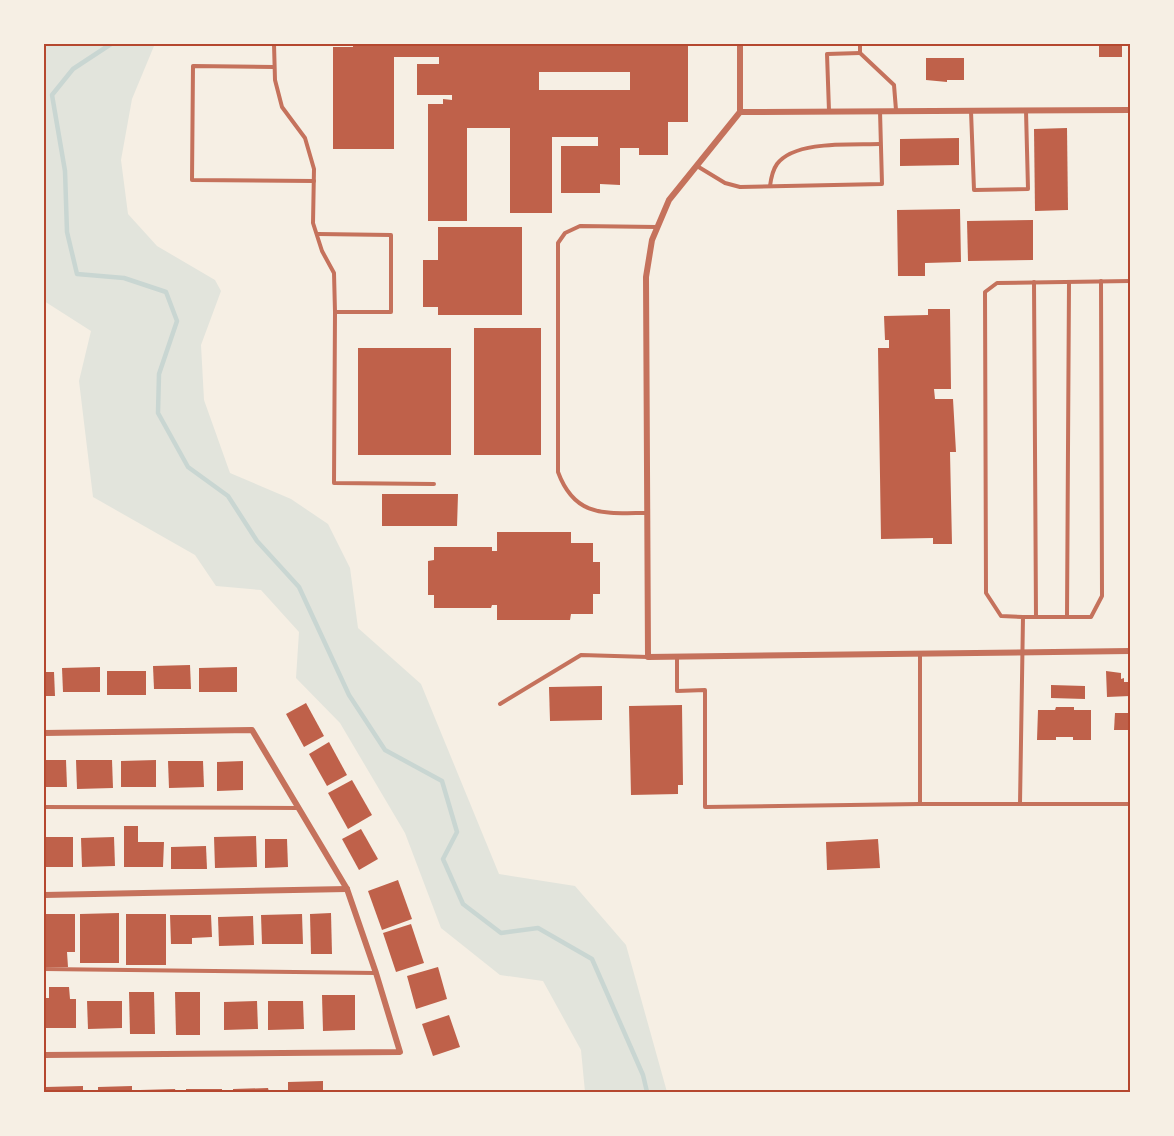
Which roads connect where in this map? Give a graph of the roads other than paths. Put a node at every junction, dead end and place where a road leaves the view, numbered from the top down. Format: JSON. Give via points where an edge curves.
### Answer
{"nodes":[{"id":1,"x":274,"y":44,"type":"edge"},
{"id":2,"x":740,"y":44,"type":"edge"},
{"id":3,"x":860,"y":44,"type":"edge"},
{"id":4,"x":860,"y":53,"type":"junction"},
{"id":5,"x":274,"y":67,"type":"junction"},
{"id":6,"x":896,"y":110,"type":"junction"},
{"id":7,"x":1026,"y":110,"type":"junction"},
{"id":8,"x":1131,"y":110,"type":"edge"},
{"id":9,"x":880,"y":111,"type":"junction"},
{"id":10,"x":971,"y":111,"type":"junction"},
{"id":11,"x":740,"y":112,"type":"junction"},
{"id":12,"x":829,"y":112,"type":"junction"},
{"id":13,"x":880,"y":144,"type":"junction"},
{"id":14,"x":697,"y":165,"type":"junction"},
{"id":15,"x":314,"y":181,"type":"junction"},
{"id":16,"x":770,"y":186,"type":"junction"},
{"id":17,"x":657,"y":227,"type":"junction"},
{"id":18,"x":318,"y":234,"type":"junction"},
{"id":19,"x":1131,"y":281,"type":"edge"},
{"id":20,"x":1034,"y":282,"type":"junction"},
{"id":21,"x":1069,"y":282,"type":"junction"},
{"id":22,"x":1101,"y":282,"type":"junction"},
{"id":23,"x":335,"y":312,"type":"junction"},
{"id":24,"x":434,"y":484,"type":"dead end"},
{"id":25,"x":647,"y":513,"type":"junction"},
{"id":26,"x":1023,"y":617,"type":"junction"},
{"id":27,"x":1036,"y":617,"type":"junction"},
{"id":28,"x":1067,"y":617,"type":"junction"},
{"id":29,"x":1131,"y":651,"type":"edge"},
{"id":30,"x":1023,"y":652,"type":"junction"},
{"id":31,"x":920,"y":653,"type":"junction"},
{"id":32,"x":648,"y":657,"type":"junction"},
{"id":33,"x":677,"y":657,"type":"junction"},
{"id":34,"x":500,"y":704,"type":"dead end"},
{"id":35,"x":44,"y":733,"type":"edge"},
{"id":36,"x":920,"y":804,"type":"junction"},
{"id":37,"x":1020,"y":804,"type":"junction"},
{"id":38,"x":1131,"y":804,"type":"edge"},
{"id":39,"x":44,"y":807,"type":"edge"},
{"id":40,"x":298,"y":808,"type":"junction"},
{"id":41,"x":347,"y":889,"type":"junction"},
{"id":42,"x":44,"y":895,"type":"edge"},
{"id":43,"x":44,"y":969,"type":"edge"},
{"id":44,"x":376,"y":973,"type":"junction"},
{"id":45,"x":44,"y":1055,"type":"edge"}],
"edges":[{"from":1,"to":5,"type":"lane"},
{"from":2,"to":11,"type":"street"},
{"from":3,"to":4,"type":"lane"},
{"from":4,"to":6,"type":"lane","via":[[894,85]]},
{"from":4,"to":12,"type":"lane","via":[[827,54]]},
{"from":5,"to":15,"type":"lane","via":[[282,107],[305,138]]},
{"from":5,"to":15,"type":"lane","via":[[193,66],[192,180]]},
{"from":6,"to":9,"type":"street"},
{"from":6,"to":10,"type":"street"},
{"from":7,"to":8,"type":"street"},
{"from":7,"to":10,"type":"street"},
{"from":7,"to":10,"type":"lane","via":[[1028,189],[974,190]]},
{"from":9,"to":12,"type":"street"},
{"from":9,"to":13,"type":"lane"},
{"from":11,"to":12,"type":"street"},
{"from":11,"to":14,"type":"street"},
{"from":13,"to":16,"type":"lane","via":[[829,145],[793,153],[772,172]]},
{"from":13,"to":16,"type":"lane","via":[[882,184]]},
{"from":14,"to":16,"type":"lane","via":[[725,183]]},
{"from":14,"to":17,"type":"street","via":[[669,200]]},
{"from":15,"to":18,"type":"lane","via":[[313,223]]},
{"from":17,"to":25,"type":"street","via":[[646,277]]},
{"from":17,"to":25,"type":"lane","via":[[580,226],[565,233],[558,243],[558,472],[563,486],[584,507],[598,513]]},
{"from":18,"to":23,"type":"lane","via":[[334,273]]},
{"from":18,"to":23,"type":"lane","via":[[391,235],[391,312]]},
{"from":19,"to":22,"type":"lane"},
{"from":20,"to":21,"type":"lane"},
{"from":20,"to":26,"type":"lane","via":[[997,283],[985,292],[986,593],[1001,616]]},
{"from":20,"to":27,"type":"lane"},
{"from":21,"to":22,"type":"lane"},
{"from":21,"to":28,"type":"lane"},
{"from":22,"to":28,"type":"lane","via":[[1102,596],[1091,617]]},
{"from":23,"to":24,"type":"lane","via":[[334,483]]},
{"from":25,"to":32,"type":"street"},
{"from":26,"to":27,"type":"lane"},
{"from":26,"to":30,"type":"lane"},
{"from":27,"to":28,"type":"lane"},
{"from":29,"to":30,"type":"street"},
{"from":30,"to":31,"type":"street"},
{"from":30,"to":37,"type":"lane"},
{"from":31,"to":33,"type":"street"},
{"from":31,"to":36,"type":"lane"},
{"from":32,"to":33,"type":"street"},
{"from":32,"to":34,"type":"lane","via":[[581,655]]},
{"from":33,"to":36,"type":"lane","via":[[677,691],[705,690],[705,807]]},
{"from":35,"to":40,"type":"street","via":[[252,730]]},
{"from":36,"to":37,"type":"lane"},
{"from":37,"to":38,"type":"lane"},
{"from":39,"to":40,"type":"lane"},
{"from":40,"to":41,"type":"street"},
{"from":41,"to":42,"type":"street"},
{"from":41,"to":44,"type":"street"},
{"from":43,"to":44,"type":"lane"},
{"from":44,"to":45,"type":"street","via":[[400,1052]]}]}
